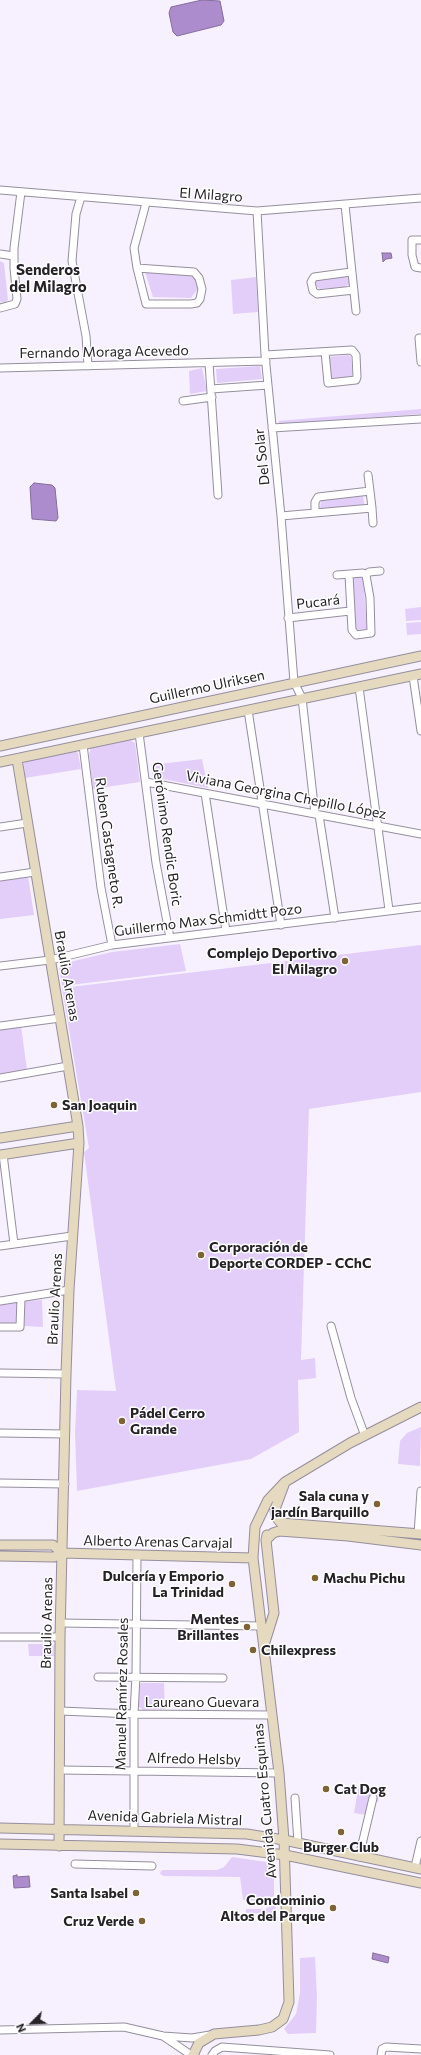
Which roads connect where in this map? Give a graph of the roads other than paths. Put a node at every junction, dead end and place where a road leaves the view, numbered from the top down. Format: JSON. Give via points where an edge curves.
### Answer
{"nodes":[{"id":1,"x":0,"y":190,"type":"edge"},
{"id":2,"x":21,"y":192,"type":"junction"},
{"id":3,"x":81,"y":197,"type":"junction"},
{"id":4,"x":421,"y":198,"type":"edge"},
{"id":5,"x":146,"y":203,"type":"junction"},
{"id":6,"x":345,"y":204,"type":"junction"},
{"id":7,"x":257,"y":211,"type":"junction"},
{"id":8,"x":421,"y":240,"type":"edge"},
{"id":9,"x":0,"y":254,"type":"edge"},
{"id":10,"x":14,"y":256,"type":"junction"},
{"id":11,"x":137,"y":268,"type":"junction"},
{"id":12,"x":421,"y":268,"type":"edge"},
{"id":13,"x":351,"y":272,"type":"junction"},
{"id":14,"x":354,"y":290,"type":"junction"},
{"id":15,"x":0,"y":308,"type":"edge"},
{"id":16,"x":356,"y":311,"type":"dead end"},
{"id":17,"x":421,"y":338,"type":"edge"},
{"id":18,"x":325,"y":352,"type":"junction"},
{"id":19,"x":265,"y":358,"type":"junction"},
{"id":20,"x":421,"y":362,"type":"edge"},
{"id":21,"x":209,"y":363,"type":"junction"},
{"id":22,"x":88,"y":366,"type":"junction"},
{"id":23,"x":0,"y":368,"type":"edge"},
{"id":24,"x":268,"y":386,"type":"junction"},
{"id":25,"x":211,"y":389,"type":"junction"},
{"id":26,"x":212,"y":397,"type":"junction"},
{"id":27,"x":183,"y":401,"type":"dead end"},
{"id":28,"x":421,"y":419,"type":"edge"},
{"id":29,"x":272,"y":428,"type":"junction"},
{"id":30,"x":368,"y":475,"type":"dead end"},
{"id":31,"x":370,"y":492,"type":"junction"},
{"id":32,"x":218,"y":495,"type":"dead end"},
{"id":33,"x":372,"y":508,"type":"junction"},
{"id":34,"x":315,"y":513,"type":"junction"},
{"id":35,"x":281,"y":516,"type":"junction"},
{"id":36,"x":373,"y":523,"type":"dead end"},
{"id":37,"x":380,"y":570,"type":"dead end"},
{"id":38,"x":366,"y":574,"type":"junction"},
{"id":39,"x":337,"y":575,"type":"dead end"},
{"id":40,"x":349,"y":575,"type":"junction"},
{"id":41,"x":350,"y":611,"type":"junction"},
{"id":42,"x":288,"y":618,"type":"junction"},
{"id":43,"x":421,"y":656,"type":"edge"},
{"id":44,"x":417,"y":675,"type":"edge"},
{"id":45,"x":294,"y":682,"type":"junction"},
{"id":46,"x":359,"y":687,"type":"junction"},
{"id":47,"x":302,"y":698,"type":"junction"},
{"id":48,"x":248,"y":710,"type":"junction"},
{"id":49,"x":421,"y":731,"type":"edge"},
{"id":50,"x":139,"y":733,"type":"junction"},
{"id":51,"x":83,"y":745,"type":"junction"},
{"id":52,"x":0,"y":746,"type":"edge"},
{"id":53,"x":17,"y":759,"type":"junction"},
{"id":54,"x":0,"y":762,"type":"edge"},
{"id":55,"x":146,"y":782,"type":"junction"},
{"id":56,"x":205,"y":793,"type":"junction"},
{"id":57,"x":261,"y":803,"type":"junction"},
{"id":58,"x":317,"y":815,"type":"junction"},
{"id":59,"x":27,"y":823,"type":"junction"},
{"id":60,"x":376,"y":826,"type":"junction"},
{"id":61,"x":0,"y":827,"type":"edge"},
{"id":62,"x":421,"y":834,"type":"edge"},
{"id":63,"x":35,"y":872,"type":"junction"},
{"id":64,"x":0,"y":877,"type":"edge"},
{"id":65,"x":421,"y":907,"type":"edge"},
{"id":66,"x":389,"y":910,"type":"junction"},
{"id":67,"x":335,"y":918,"type":"junction"},
{"id":68,"x":281,"y":925,"type":"junction"},
{"id":69,"x":226,"y":931,"type":"junction"},
{"id":70,"x":170,"y":938,"type":"junction"},
{"id":71,"x":112,"y":945,"type":"junction"},
{"id":72,"x":50,"y":960,"type":"junction"},
{"id":73,"x":0,"y":966,"type":"edge"},
{"id":74,"x":60,"y":1018,"type":"junction"},
{"id":75,"x":0,"y":1026,"type":"edge"},
{"id":76,"x":68,"y":1066,"type":"junction"},
{"id":77,"x":0,"y":1078,"type":"edge"},
{"id":78,"x":78,"y":1126,"type":"junction"},
{"id":79,"x":0,"y":1138,"type":"edge"},
{"id":80,"x":79,"y":1143,"type":"junction"},
{"id":81,"x":1,"y":1154,"type":"edge"},
{"id":82,"x":72,"y":1236,"type":"junction"},
{"id":83,"x":14,"y":1244,"type":"junction"},
{"id":84,"x":0,"y":1246,"type":"edge"},
{"id":85,"x":69,"y":1290,"type":"junction"},
{"id":86,"x":21,"y":1298,"type":"junction"},
{"id":87,"x":0,"y":1301,"type":"edge"},
{"id":88,"x":331,"y":1326,"type":"dead end"},
{"id":89,"x":0,"y":1327,"type":"edge"},
{"id":90,"x":0,"y":1373,"type":"edge"},
{"id":91,"x":66,"y":1374,"type":"junction"},
{"id":92,"x":421,"y":1407,"type":"edge"},
{"id":93,"x":0,"y":1433,"type":"edge"},
{"id":94,"x":65,"y":1434,"type":"junction"},
{"id":95,"x":365,"y":1436,"type":"junction"},
{"id":96,"x":285,"y":1482,"type":"junction"},
{"id":97,"x":0,"y":1483,"type":"edge"},
{"id":98,"x":65,"y":1484,"type":"junction"},
{"id":99,"x":421,"y":1491,"type":"edge"},
{"id":100,"x":281,"y":1523,"type":"junction"},
{"id":101,"x":419,"y":1534,"type":"edge"},
{"id":102,"x":266,"y":1540,"type":"junction"},
{"id":103,"x":0,"y":1545,"type":"edge"},
{"id":104,"x":421,"y":1545,"type":"edge"},
{"id":105,"x":62,"y":1553,"type":"junction"},
{"id":106,"x":0,"y":1556,"type":"edge"},
{"id":107,"x":137,"y":1556,"type":"junction"},
{"id":108,"x":253,"y":1558,"type":"junction"},
{"id":109,"x":273,"y":1620,"type":"junction"},
{"id":110,"x":60,"y":1623,"type":"junction"},
{"id":111,"x":137,"y":1623,"type":"junction"},
{"id":112,"x":262,"y":1626,"type":"junction"},
{"id":113,"x":0,"y":1637,"type":"edge"},
{"id":114,"x":60,"y":1637,"type":"junction"},
{"id":115,"x":264,"y":1645,"type":"junction"},
{"id":116,"x":136,"y":1676,"type":"junction"},
{"id":117,"x":98,"y":1677,"type":"dead end"},
{"id":118,"x":223,"y":1678,"type":"dead end"},
{"id":119,"x":60,"y":1711,"type":"junction"},
{"id":120,"x":134,"y":1714,"type":"junction"},
{"id":121,"x":272,"y":1715,"type":"junction"},
{"id":122,"x":60,"y":1770,"type":"junction"},
{"id":123,"x":134,"y":1771,"type":"junction"},
{"id":124,"x":279,"y":1773,"type":"junction"},
{"id":125,"x":295,"y":1798,"type":"dead end"},
{"id":126,"x":373,"y":1798,"type":"dead end"},
{"id":127,"x":0,"y":1828,"type":"edge"},
{"id":128,"x":59,"y":1829,"type":"junction"},
{"id":129,"x":134,"y":1831,"type":"junction"},
{"id":130,"x":284,"y":1840,"type":"junction"},
{"id":131,"x":421,"y":1840,"type":"edge"},
{"id":132,"x":298,"y":1843,"type":"junction"},
{"id":133,"x":0,"y":1844,"type":"edge"},
{"id":134,"x":59,"y":1846,"type":"junction"},
{"id":135,"x":285,"y":1855,"type":"junction"},
{"id":136,"x":359,"y":1857,"type":"junction"},
{"id":137,"x":75,"y":1864,"type":"dead end"},
{"id":138,"x":152,"y":1866,"type":"dead end"},
{"id":139,"x":418,"y":1868,"type":"edge"},
{"id":140,"x":421,"y":1883,"type":"edge"},
{"id":141,"x":0,"y":2030,"type":"edge"},
{"id":142,"x":214,"y":2034,"type":"junction"},
{"id":143,"x":163,"y":2036,"type":"junction"},
{"id":144,"x":421,"y":2049,"type":"edge"},
{"id":145,"x":192,"y":2055,"type":"edge"},
{"id":146,"x":212,"y":2055,"type":"edge"},
{"id":147,"x":330,"y":2055,"type":"edge"},
{"id":148,"x":381,"y":2055,"type":"edge"}],
"edges":[{"from":1,"to":2,"type":"street","name":"El Milagro"},
{"from":2,"to":3,"type":"street","name":"El Milagro"},
{"from":2,"to":10,"type":"street"},
{"from":3,"to":5,"type":"street","name":"El Milagro"},
{"from":3,"to":22,"type":"street","via":[[76,214],[72,261],[86,336]]},
{"from":4,"to":6,"type":"street","name":"El Milagro"},
{"from":5,"to":7,"type":"street","name":"El Milagro"},
{"from":5,"to":11,"type":"street","via":[[134,248]]},
{"from":6,"to":7,"type":"street","name":"El Milagro"},
{"from":6,"to":13,"type":"street"},
{"from":7,"to":19,"type":"street","name":"Del Solar"},
{"from":8,"to":12,"type":"street","via":[[412,240],[415,267]]},
{"from":9,"to":10,"type":"street"},
{"from":10,"to":15,"type":"street","via":[[17,299],[15,304]]},
{"from":11,"to":11,"type":"street","via":[[146,304],[191,304],[200,299],[202,289],[194,272]]},
{"from":13,"to":14,"type":"street"},
{"from":13,"to":14,"type":"street","via":[[314,277],[311,282],[315,293]]},
{"from":14,"to":16,"type":"street"},
{"from":17,"to":20,"type":"street"},
{"from":18,"to":18,"type":"street","name":"Fernando Moraga Acevedo","via":[[328,383],[356,380],[354,351]]},
{"from":18,"to":19,"type":"street","name":"Fernando Moraga Acevedo"},
{"from":19,"to":21,"type":"street","name":"Fernando Moraga Acevedo"},
{"from":19,"to":24,"type":"street","name":"Del Solar"},
{"from":21,"to":22,"type":"street","name":"Fernando Moraga Acevedo"},
{"from":21,"to":25,"type":"street","name":"Fernando Moraga Acevedo"},
{"from":22,"to":23,"type":"street","name":"Fernando Moraga Acevedo"},
{"from":24,"to":25,"type":"street"},
{"from":24,"to":29,"type":"street","name":"Del Solar"},
{"from":25,"to":26,"type":"street","name":"Fernando Moraga Acevedo"},
{"from":26,"to":27,"type":"street"},
{"from":26,"to":32,"type":"street","name":"Fernando Moraga Acevedo"},
{"from":28,"to":29,"type":"street"},
{"from":29,"to":35,"type":"street","name":"Del Solar"},
{"from":30,"to":31,"type":"street"},
{"from":31,"to":33,"type":"street"},
{"from":31,"to":34,"type":"street","via":[[318,497],[315,502]]},
{"from":33,"to":34,"type":"street"},
{"from":33,"to":36,"type":"street"},
{"from":34,"to":35,"type":"street"},
{"from":35,"to":42,"type":"street","name":"Del Solar"},
{"from":37,"to":38,"type":"street"},
{"from":38,"to":40,"type":"street","name":"Pucará","via":[[363,572]]},
{"from":38,"to":41,"type":"street","name":"Pucará","via":[[371,633],[353,634]]},
{"from":39,"to":40,"type":"street"},
{"from":40,"to":41,"type":"street","name":"Pucará"},
{"from":41,"to":42,"type":"street","name":"Pucará"},
{"from":42,"to":45,"type":"street","name":"Del Solar"},
{"from":43,"to":45,"type":"street","name":"Guillermo Ulriksen"},
{"from":44,"to":46,"type":"street"},
{"from":44,"to":49,"type":"street"},
{"from":45,"to":47,"type":"street","name":"Del Solar"},
{"from":45,"to":52,"type":"street","name":"Guillermo Ulriksen"},
{"from":46,"to":47,"type":"street"},
{"from":46,"to":60,"type":"street"},
{"from":47,"to":48,"type":"street"},
{"from":47,"to":58,"type":"street"},
{"from":48,"to":50,"type":"street"},
{"from":48,"to":57,"type":"street"},
{"from":50,"to":51,"type":"street"},
{"from":50,"to":55,"type":"street","name":"Gerónimo Rendic Boric"},
{"from":51,"to":53,"type":"street"},
{"from":51,"to":71,"type":"street","name":"Ruben Castagneto R.","via":[[101,888]]},
{"from":53,"to":54,"type":"street"},
{"from":53,"to":59,"type":"street","name":"Braulio Arenas"},
{"from":55,"to":56,"type":"street","name":"Viviana Georgina Chepillo López"},
{"from":55,"to":70,"type":"street","name":"Gerónimo Rendic Boric","via":[[156,862]]},
{"from":56,"to":57,"type":"street","name":"Viviana Georgina Chepillo López"},
{"from":56,"to":69,"type":"street"},
{"from":57,"to":58,"type":"street","name":"Viviana Georgina Chepillo López"},
{"from":57,"to":68,"type":"street"},
{"from":58,"to":60,"type":"street","name":"Viviana Georgina Chepillo López"},
{"from":58,"to":67,"type":"street"},
{"from":59,"to":61,"type":"street"},
{"from":59,"to":63,"type":"street","name":"Braulio Arenas"},
{"from":60,"to":62,"type":"street","name":"Viviana Georgina Chepillo López"},
{"from":60,"to":66,"type":"street"},
{"from":63,"to":64,"type":"street"},
{"from":63,"to":72,"type":"street","name":"Braulio Arenas"},
{"from":65,"to":66,"type":"street","name":"Guillermo Max Schmidtt Pozo"},
{"from":66,"to":67,"type":"street","name":"Guillermo Max Schmidtt Pozo"},
{"from":67,"to":68,"type":"street","name":"Guillermo Max Schmidtt Pozo"},
{"from":68,"to":69,"type":"street","name":"Guillermo Max Schmidtt Pozo"},
{"from":69,"to":70,"type":"street","name":"Guillermo Max Schmidtt Pozo"},
{"from":70,"to":71,"type":"street","name":"Guillermo Max Schmidtt Pozo"},
{"from":71,"to":72,"type":"street","name":"Guillermo Max Schmidtt Pozo"},
{"from":72,"to":73,"type":"street","name":"Guillermo Max Schmidtt Pozo"},
{"from":72,"to":74,"type":"street","name":"Braulio Arenas"},
{"from":74,"to":75,"type":"street"},
{"from":74,"to":76,"type":"street","name":"Braulio Arenas"},
{"from":76,"to":77,"type":"street"},
{"from":76,"to":78,"type":"street","name":"Braulio Arenas"},
{"from":78,"to":79,"type":"street"},
{"from":78,"to":80,"type":"street","name":"Braulio Arenas"},
{"from":80,"to":81,"type":"street"},
{"from":80,"to":82,"type":"street","name":"Braulio Arenas"},
{"from":81,"to":83,"type":"street"},
{"from":82,"to":83,"type":"street"},
{"from":82,"to":85,"type":"street","name":"Braulio Arenas"},
{"from":83,"to":84,"type":"street"},
{"from":85,"to":86,"type":"street"},
{"from":85,"to":91,"type":"street","name":"Braulio Arenas"},
{"from":86,"to":87,"type":"street"},
{"from":86,"to":89,"type":"street","via":[[20,1327]]},
{"from":88,"to":95,"type":"street","via":[[351,1398]]},
{"from":90,"to":91,"type":"street"},
{"from":91,"to":94,"type":"street","name":"Braulio Arenas"},
{"from":92,"to":95,"type":"street"},
{"from":93,"to":94,"type":"street"},
{"from":94,"to":98,"type":"street","name":"Braulio Arenas"},
{"from":95,"to":96,"type":"street"},
{"from":96,"to":100,"type":"street","via":[[275,1509],[276,1517]]},
{"from":96,"to":108,"type":"street","via":[[268,1500],[260,1515],[255,1527]]},
{"from":97,"to":98,"type":"street"},
{"from":98,"to":105,"type":"street","name":"Braulio Arenas"},
{"from":99,"to":101,"type":"street"},
{"from":100,"to":101,"type":"street"},
{"from":100,"to":102,"type":"street","via":[[269,1530]]},
{"from":102,"to":104,"type":"street","via":[[279,1531]]},
{"from":102,"to":109,"type":"street"},
{"from":103,"to":105,"type":"street","name":"Alberto Arenas Carvajal","via":[[53,1545]]},
{"from":105,"to":106,"type":"street","name":"Alberto Arenas Carvajal","via":[[54,1557]]},
{"from":105,"to":107,"type":"street","name":"Alberto Arenas Carvajal"},
{"from":105,"to":110,"type":"street","name":"Braulio Arenas"},
{"from":107,"to":108,"type":"street","name":"Alberto Arenas Carvajal"},
{"from":107,"to":111,"type":"street","name":"Manuel Ramírez Rosales"},
{"from":108,"to":112,"type":"street"},
{"from":109,"to":112,"type":"street"},
{"from":109,"to":115,"type":"street"},
{"from":110,"to":111,"type":"street"},
{"from":110,"to":114,"type":"street","name":"Braulio Arenas"},
{"from":111,"to":112,"type":"street"},
{"from":111,"to":116,"type":"street","name":"Manuel Ramírez Rosales"},
{"from":112,"to":115,"type":"street","name":"Avenida Cuatro Esquinas"},
{"from":113,"to":114,"type":"street"},
{"from":114,"to":119,"type":"street","name":"Braulio Arenas"},
{"from":115,"to":121,"type":"street","name":"Avenida Cuatro Esquinas"},
{"from":116,"to":117,"type":"street"},
{"from":116,"to":118,"type":"street"},
{"from":116,"to":120,"type":"street","name":"Manuel Ramírez Rosales"},
{"from":119,"to":120,"type":"street","name":"Laureano Guevara"},
{"from":119,"to":122,"type":"street","name":"Braulio Arenas"},
{"from":120,"to":121,"type":"street","name":"Laureano Guevara"},
{"from":120,"to":123,"type":"street","name":"Manuel Ramírez Rosales"},
{"from":121,"to":124,"type":"street","name":"Avenida Cuatro Esquinas"},
{"from":122,"to":123,"type":"street","name":"Alfredo Helsby"},
{"from":122,"to":128,"type":"street","name":"Braulio Arenas"},
{"from":123,"to":124,"type":"street","name":"Alfredo Helsby"},
{"from":123,"to":129,"type":"street","name":"Manuel Ramírez Rosales"},
{"from":124,"to":130,"type":"street","name":"Avenida Cuatro Esquinas"},
{"from":125,"to":132,"type":"street"},
{"from":126,"to":136,"type":"street"},
{"from":127,"to":128,"type":"street","name":"Avenida Gabriela Mistral"},
{"from":128,"to":129,"type":"street","name":"Avenida Gabriela Mistral"},
{"from":128,"to":134,"type":"street","name":"Braulio Arenas"},
{"from":129,"to":130,"type":"street","name":"Avenida Gabriela Mistral","via":[[247,1834]]},
{"from":130,"to":132,"type":"street","name":"Avenida Gabriela Mistral"},
{"from":130,"to":135,"type":"street","name":"Avenida Cuatro Esquinas"},
{"from":131,"to":139,"type":"street"},
{"from":132,"to":136,"type":"street","name":"Avenida Gabriela Mistral"},
{"from":133,"to":134,"type":"street","name":"Avenida Gabriela Mistral"},
{"from":134,"to":135,"type":"street","name":"Avenida Gabriela Mistral","via":[[237,1848]]},
{"from":135,"to":140,"type":"street","name":"Avenida Gabriela Mistral"},
{"from":135,"to":142,"type":"street","name":"Avenida Cuatro Esquinas","via":[[289,2002],[286,2013],[277,2024],[266,2030]]},
{"from":136,"to":139,"type":"street","name":"Avenida Gabriela Mistral"},
{"from":137,"to":138,"type":"street"},
{"from":141,"to":143,"type":"street","via":[[124,2027]]},
{"from":142,"to":143,"type":"street","via":[[192,2038]]},
{"from":142,"to":145,"type":"street","via":[[199,2043]]},
{"from":143,"to":145,"type":"street"},
{"from":144,"to":148,"type":"street","via":[[386,2047],[382,2049]]},
{"from":146,"to":147,"type":"street","via":[[222,2047]]}]}
